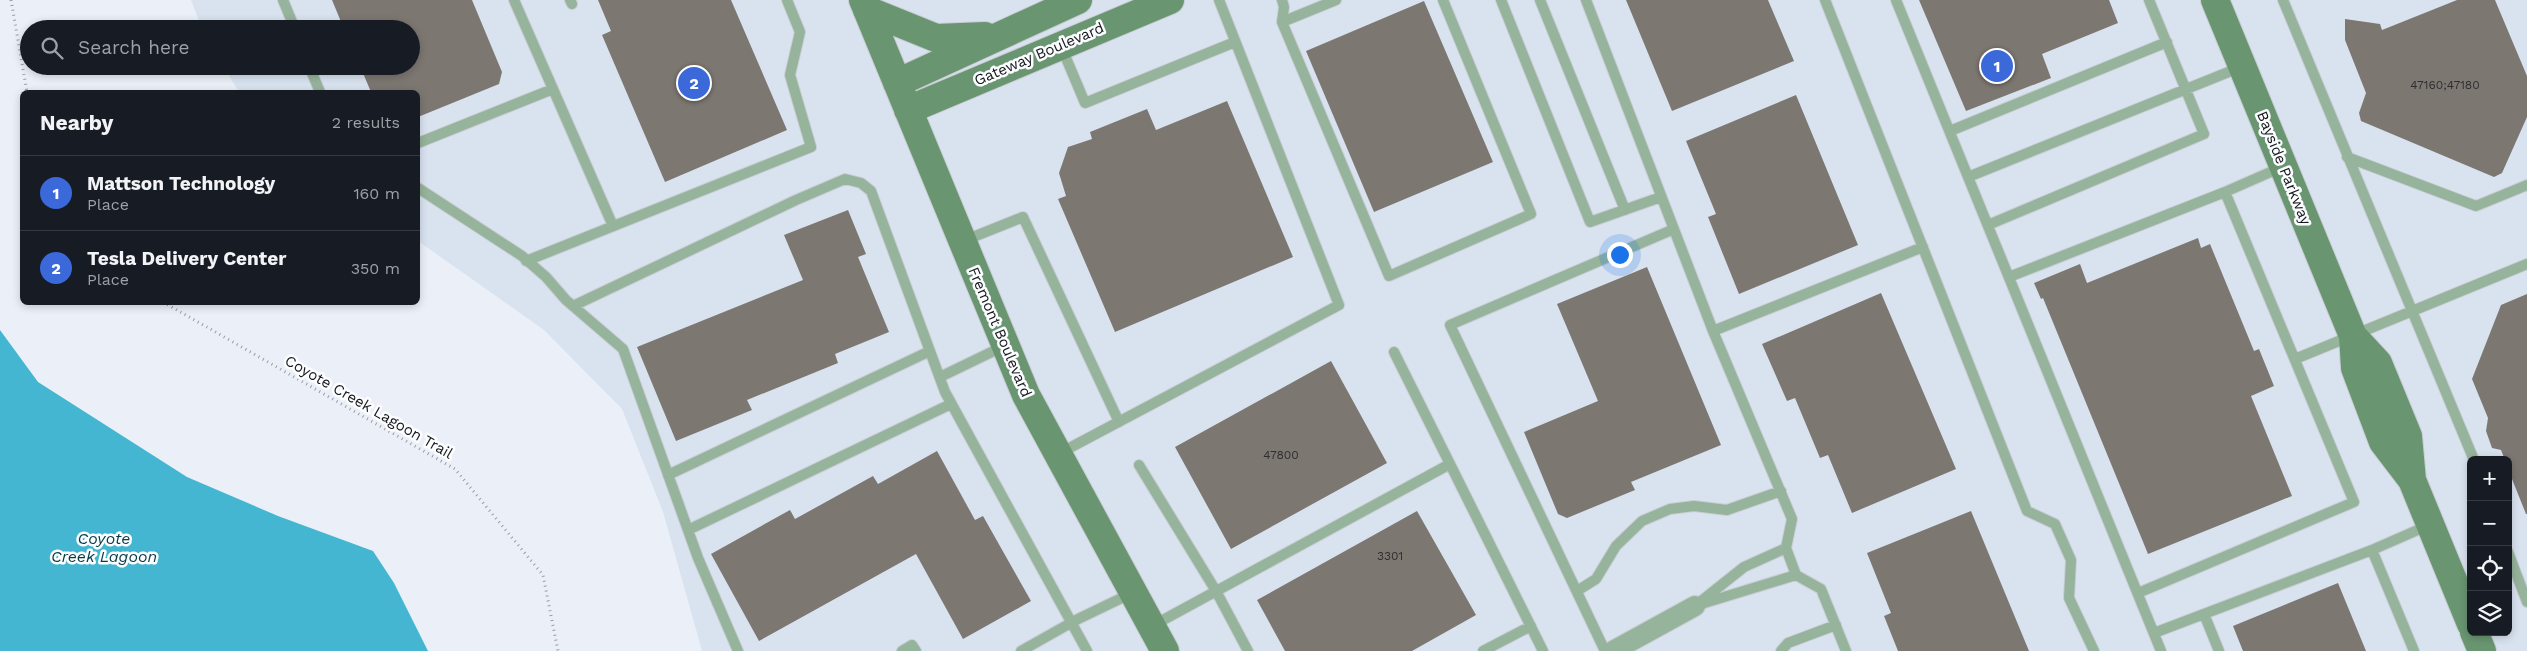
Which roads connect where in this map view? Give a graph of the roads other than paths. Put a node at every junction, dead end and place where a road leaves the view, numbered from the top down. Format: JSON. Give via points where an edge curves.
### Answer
{"nodes":[{"id":1,"x":283,"y":0,"type":"edge"},
{"id":2,"x":514,"y":0,"type":"edge"},
{"id":3,"x":787,"y":0,"type":"edge"},
{"id":4,"x":1078,"y":0,"type":"edge"},
{"id":5,"x":1170,"y":0,"type":"edge"},
{"id":6,"x":1219,"y":0,"type":"edge"},
{"id":7,"x":1282,"y":0,"type":"edge"},
{"id":8,"x":1336,"y":0,"type":"edge"},
{"id":9,"x":1443,"y":0,"type":"edge"},
{"id":10,"x":1502,"y":0,"type":"edge"},
{"id":11,"x":1540,"y":0,"type":"edge"},
{"id":12,"x":1586,"y":0,"type":"edge"},
{"id":13,"x":1825,"y":0,"type":"edge"},
{"id":14,"x":1896,"y":0,"type":"edge"},
{"id":15,"x":2150,"y":0,"type":"edge"},
{"id":16,"x":2215,"y":0,"type":"edge"},
{"id":17,"x":2284,"y":0,"type":"edge"},
{"id":18,"x":865,"y":5,"type":"edge"},
{"id":19,"x":291,"y":20,"type":"edge"},
{"id":20,"x":1282,"y":22,"type":"junction"},
{"id":21,"x":1001,"y":35,"type":"junction"},
{"id":22,"x":1235,"y":42,"type":"junction"},
{"id":23,"x":2167,"y":42,"type":"junction"},
{"id":24,"x":1060,"y":45,"type":"junction"},
{"id":25,"x":2242,"y":66,"type":"junction"},
{"id":26,"x":313,"y":75,"type":"edge"},
{"id":27,"x":897,"y":83,"type":"junction"},
{"id":28,"x":2185,"y":88,"type":"junction"},
{"id":29,"x":554,"y":89,"type":"junction"},
{"id":30,"x":319,"y":90,"type":"edge"},
{"id":31,"x":908,"y":110,"type":"junction"},
{"id":32,"x":1950,"y":131,"type":"junction"},
{"id":33,"x":420,"y":143,"type":"edge"},
{"id":34,"x":2347,"y":157,"type":"junction"},
{"id":35,"x":2284,"y":166,"type":"junction"},
{"id":36,"x":1968,"y":176,"type":"junction"},
{"id":37,"x":2527,"y":185,"type":"edge"},
{"id":38,"x":420,"y":189,"type":"edge"},
{"id":39,"x":2225,"y":192,"type":"junction"},
{"id":40,"x":1661,"y":197,"type":"junction"},
{"id":41,"x":1625,"y":210,"type":"junction"},
{"id":42,"x":1988,"y":225,"type":"junction"},
{"id":43,"x":613,"y":226,"type":"junction"},
{"id":44,"x":1674,"y":229,"type":"junction"},
{"id":45,"x":961,"y":242,"type":"junction"},
{"id":46,"x":1923,"y":247,"type":"junction"},
{"id":47,"x":526,"y":261,"type":"junction"},
{"id":48,"x":2527,"y":264,"type":"edge"},
{"id":49,"x":2009,"y":277,"type":"junction"},
{"id":50,"x":573,"y":306,"type":"junction"},
{"id":51,"x":2412,"y":312,"type":"junction"},
{"id":52,"x":1712,"y":331,"type":"junction"},
{"id":53,"x":2353,"y":336,"type":"junction"},
{"id":54,"x":1004,"y":346,"type":"junction"},
{"id":55,"x":930,"y":351,"type":"junction"},
{"id":56,"x":1394,"y":352,"type":"dead end"},
{"id":57,"x":2295,"y":359,"type":"junction"},
{"id":58,"x":940,"y":377,"type":"junction"},
{"id":59,"x":951,"y":404,"type":"junction"},
{"id":60,"x":1119,"y":422,"type":"junction"},
{"id":61,"x":1057,"y":455,"type":"junction"},
{"id":62,"x":2472,"y":456,"type":"edge"},
{"id":63,"x":1450,"y":464,"type":"junction"},
{"id":64,"x":1139,"y":465,"type":"dead end"},
{"id":65,"x":668,"y":475,"type":"junction"},
{"id":66,"x":1780,"y":491,"type":"junction"},
{"id":67,"x":2430,"y":524,"type":"junction"},
{"id":68,"x":688,"y":530,"type":"junction"},
{"id":69,"x":1786,"y":548,"type":"junction"},
{"id":70,"x":2372,"y":550,"type":"junction"},
{"id":71,"x":2512,"y":563,"type":"edge"},
{"id":72,"x":1796,"y":575,"type":"junction"},
{"id":73,"x":1216,"y":591,"type":"junction"},
{"id":74,"x":1577,"y":591,"type":"junction"},
{"id":75,"x":1133,"y":593,"type":"junction"},
{"id":76,"x":2138,"y":593,"type":"junction"},
{"id":77,"x":2527,"y":602,"type":"edge"},
{"id":78,"x":1695,"y":606,"type":"junction"},
{"id":79,"x":2204,"y":614,"type":"junction"},
{"id":80,"x":2467,"y":614,"type":"edge"},
{"id":81,"x":1072,"y":622,"type":"junction"},
{"id":82,"x":1836,"y":625,"type":"junction"},
{"id":83,"x":1531,"y":626,"type":"junction"},
{"id":84,"x":1152,"y":627,"type":"junction"},
{"id":85,"x":2154,"y":633,"type":"junction"},
{"id":86,"x":2476,"y":636,"type":"edge"},
{"id":87,"x":1786,"y":648,"type":"edge"},
{"id":88,"x":738,"y":651,"type":"edge"},
{"id":89,"x":902,"y":651,"type":"edge"},
{"id":90,"x":916,"y":651,"type":"edge"},
{"id":91,"x":1021,"y":651,"type":"edge"},
{"id":92,"x":1087,"y":651,"type":"edge"},
{"id":93,"x":1165,"y":651,"type":"edge"},
{"id":94,"x":1248,"y":651,"type":"edge"},
{"id":95,"x":1483,"y":651,"type":"edge"},
{"id":96,"x":1543,"y":651,"type":"edge"},
{"id":97,"x":1605,"y":651,"type":"edge"},
{"id":98,"x":1613,"y":651,"type":"edge"},
{"id":99,"x":1846,"y":651,"type":"edge"},
{"id":100,"x":2094,"y":651,"type":"edge"},
{"id":101,"x":2161,"y":651,"type":"edge"},
{"id":102,"x":2219,"y":651,"type":"edge"},
{"id":103,"x":2414,"y":651,"type":"edge"},
{"id":104,"x":2482,"y":651,"type":"edge"}],
"edges":[{"from":1,"to":19,"type":"lane"},
{"from":2,"to":29,"type":"lane"},
{"from":3,"to":43,"type":"lane","via":[[800,32],[790,75],[811,147]]},
{"from":4,"to":21,"type":"street","name":"Gateway Boulevard"},
{"from":5,"to":24,"type":"street","name":"Gateway Boulevard"},
{"from":6,"to":22,"type":"lane"},
{"from":7,"to":20,"type":"lane"},
{"from":8,"to":20,"type":"lane"},
{"from":9,"to":20,"type":"lane","via":[[1531,214],[1389,276]]},
{"from":10,"to":41,"type":"lane","via":[[1590,222]]},
{"from":11,"to":41,"type":"lane"},
{"from":12,"to":40,"type":"lane"},
{"from":13,"to":46,"type":"lane"},
{"from":14,"to":32,"type":"lane"},
{"from":15,"to":23,"type":"lane"},
{"from":16,"to":25,"type":"street","name":"Bayside Parkway"},
{"from":17,"to":34,"type":"lane"},
{"from":18,"to":21,"type":"street","via":[[936,38]]},
{"from":18,"to":27,"type":"street","name":"Fremont Boulevard"},
{"from":21,"to":27,"type":"street","name":"Gateway Boulevard"},
{"from":22,"to":24,"type":"lane","via":[[1086,104]]},
{"from":22,"to":60,"type":"lane","via":[[1339,306]]},
{"from":23,"to":28,"type":"lane"},
{"from":23,"to":32,"type":"lane"},
{"from":24,"to":31,"type":"street","name":"Gateway Boulevard"},
{"from":25,"to":28,"type":"lane"},
{"from":25,"to":35,"type":"street","name":"Bayside Parkway"},
{"from":26,"to":30,"type":"lane"},
{"from":27,"to":31,"type":"street","name":"Fremont Boulevard"},
{"from":28,"to":36,"type":"lane"},
{"from":28,"to":42,"type":"lane","via":[[2204,134]]},
{"from":29,"to":33,"type":"lane"},
{"from":29,"to":43,"type":"lane"},
{"from":31,"to":45,"type":"street","name":"Fremont Boulevard"},
{"from":32,"to":36,"type":"lane"},
{"from":34,"to":37,"type":"lane","via":[[2476,206]]},
{"from":34,"to":51,"type":"lane"},
{"from":35,"to":39,"type":"lane"},
{"from":35,"to":53,"type":"street","name":"Bayside Parkway"},
{"from":36,"to":42,"type":"lane"},
{"from":38,"to":47,"type":"lane"},
{"from":39,"to":49,"type":"lane"},
{"from":39,"to":57,"type":"lane"},
{"from":40,"to":41,"type":"lane"},
{"from":40,"to":44,"type":"lane"},
{"from":42,"to":49,"type":"lane"},
{"from":43,"to":47,"type":"lane"},
{"from":44,"to":52,"type":"lane"},
{"from":44,"to":74,"type":"lane","via":[[1450,325]]},
{"from":45,"to":54,"type":"street","name":"Fremont Boulevard"},
{"from":45,"to":60,"type":"lane","via":[[1024,217]]},
{"from":46,"to":52,"type":"lane"},
{"from":46,"to":100,"type":"lane","via":[[2027,511],[2055,524],[2071,560],[2069,598]]},
{"from":47,"to":50,"type":"lane"},
{"from":48,"to":51,"type":"lane"},
{"from":49,"to":76,"type":"lane"},
{"from":50,"to":55,"type":"lane","via":[[845,179],[860,183],[871,191]]},
{"from":50,"to":65,"type":"lane","via":[[623,349]]},
{"from":51,"to":53,"type":"lane"},
{"from":51,"to":62,"type":"lane"},
{"from":52,"to":66,"type":"lane"},
{"from":53,"to":57,"type":"lane"},
{"from":53,"to":67,"type":"street","name":"Bayside Parkway","via":[[2355,368],[2383,442],[2412,480]]},
{"from":54,"to":58,"type":"lane"},
{"from":54,"to":61,"type":"street","name":"Fremont Boulevard"},
{"from":55,"to":58,"type":"lane"},
{"from":55,"to":65,"type":"lane"},
{"from":56,"to":63,"type":"lane"},
{"from":57,"to":76,"type":"lane","via":[[2354,502]]},
{"from":58,"to":59,"type":"lane"},
{"from":59,"to":68,"type":"lane"},
{"from":59,"to":81,"type":"lane"},
{"from":60,"to":61,"type":"lane"},
{"from":61,"to":75,"type":"street","name":"Fremont Boulevard"},
{"from":63,"to":73,"type":"lane"},
{"from":63,"to":83,"type":"lane"},
{"from":64,"to":73,"type":"lane"},
{"from":65,"to":68,"type":"lane"},
{"from":66,"to":69,"type":"lane","via":[[1792,519]]},
{"from":66,"to":74,"type":"lane","via":[[1727,510],[1694,506],[1670,509],[1642,521],[1616,546],[1596,579]]},
{"from":67,"to":70,"type":"lane"},
{"from":67,"to":80,"type":"street","name":"Bayside Parkway"},
{"from":68,"to":88,"type":"lane"},
{"from":69,"to":72,"type":"lane"},
{"from":69,"to":78,"type":"lane","via":[[1744,567]]},
{"from":70,"to":79,"type":"lane"},
{"from":70,"to":103,"type":"lane"},
{"from":71,"to":77,"type":"lane"},
{"from":72,"to":78,"type":"lane"},
{"from":72,"to":82,"type":"lane","via":[[1821,589]]},
{"from":73,"to":84,"type":"lane"},
{"from":73,"to":94,"type":"lane"},
{"from":74,"to":97,"type":"lane"},
{"from":75,"to":81,"type":"lane"},
{"from":75,"to":84,"type":"street","name":"Fremont Boulevard"},
{"from":76,"to":85,"type":"lane"},
{"from":78,"to":98,"type":"street"},
{"from":79,"to":85,"type":"lane"},
{"from":79,"to":102,"type":"lane"},
{"from":81,"to":91,"type":"lane"},
{"from":81,"to":92,"type":"lane"},
{"from":82,"to":87,"type":"lane"},
{"from":82,"to":99,"type":"lane"},
{"from":83,"to":95,"type":"lane"},
{"from":83,"to":96,"type":"lane"},
{"from":84,"to":93,"type":"street","name":"Fremont Boulevard"},
{"from":85,"to":101,"type":"lane"},
{"from":86,"to":104,"type":"street"},
{"from":89,"to":90,"type":"lane","via":[[912,645]]}]}
